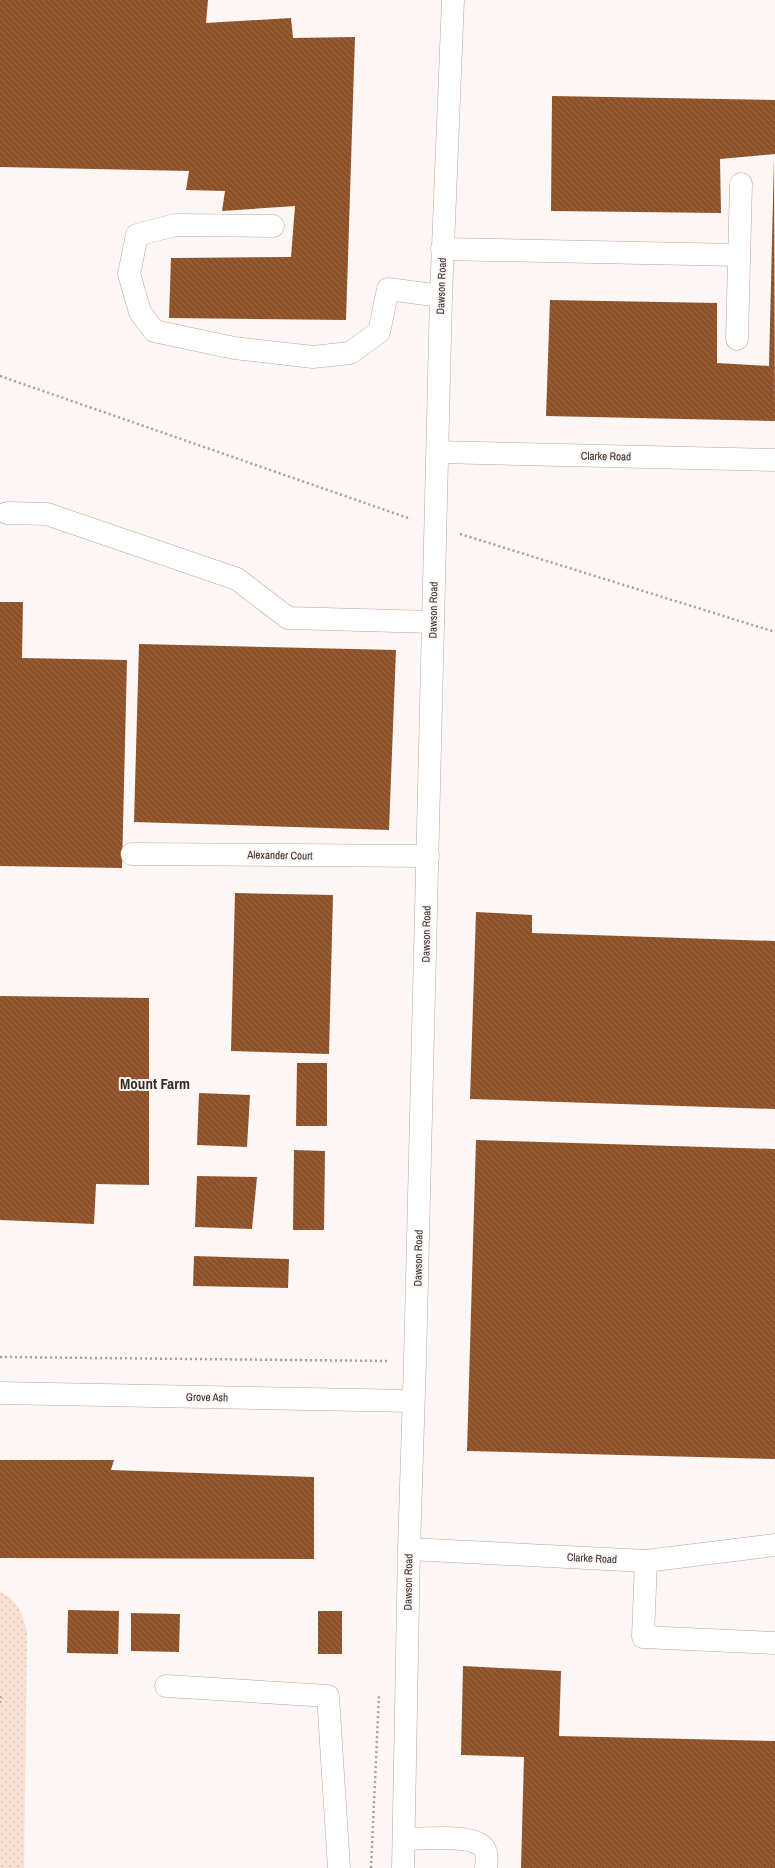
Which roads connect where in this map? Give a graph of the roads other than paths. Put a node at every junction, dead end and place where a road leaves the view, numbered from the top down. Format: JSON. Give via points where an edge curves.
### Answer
{"nodes":[{"id":1,"x":453,"y":0,"type":"edge"},
{"id":2,"x":741,"y":184,"type":"dead end"},
{"id":3,"x":273,"y":226,"type":"dead end"},
{"id":4,"x":442,"y":249,"type":"junction"},
{"id":5,"x":739,"y":255,"type":"junction"},
{"id":6,"x":441,"y":296,"type":"junction"},
{"id":7,"x":737,"y":339,"type":"dead end"},
{"id":8,"x":438,"y":452,"type":"junction"},
{"id":9,"x":775,"y":460,"type":"edge"},
{"id":10,"x":7,"y":513,"type":"dead end"},
{"id":11,"x":433,"y":622,"type":"junction"},
{"id":12,"x":132,"y":854,"type":"dead end"},
{"id":13,"x":428,"y":856,"type":"junction"},
{"id":14,"x":0,"y":1393,"type":"edge"},
{"id":15,"x":414,"y":1401,"type":"junction"},
{"id":16,"x":775,"y":1545,"type":"edge"},
{"id":17,"x":409,"y":1549,"type":"junction"},
{"id":18,"x":646,"y":1561,"type":"junction"},
{"id":19,"x":775,"y":1643,"type":"edge"},
{"id":20,"x":166,"y":1686,"type":"dead end"},
{"id":21,"x":404,"y":1839,"type":"junction"},
{"id":22,"x":339,"y":1868,"type":"edge"},
{"id":23,"x":403,"y":1868,"type":"edge"},
{"id":24,"x":486,"y":1868,"type":"edge"}],
"edges":[{"from":1,"to":4,"type":"street","name":"Dawson Road"},
{"from":2,"to":5,"type":"street"},
{"from":3,"to":6,"type":"street","via":[[175,225],[137,235],[129,274],[140,312],[154,331],[234,348],[313,357],[350,353],[379,332],[388,289]]},
{"from":4,"to":5,"type":"street"},
{"from":4,"to":6,"type":"street","name":"Dawson Road"},
{"from":5,"to":7,"type":"street"},
{"from":6,"to":8,"type":"street","name":"Dawson Road"},
{"from":8,"to":9,"type":"street","name":"Clarke Road"},
{"from":8,"to":11,"type":"street","name":"Dawson Road"},
{"from":10,"to":11,"type":"street","via":[[48,514],[237,579],[288,618]]},
{"from":11,"to":13,"type":"street","name":"Dawson Road"},
{"from":12,"to":13,"type":"street","name":"Alexander Court"},
{"from":13,"to":15,"type":"street","name":"Dawson Road"},
{"from":14,"to":15,"type":"street","name":"Grove Ash"},
{"from":15,"to":17,"type":"street","name":"Dawson Road"},
{"from":16,"to":18,"type":"street","name":"Clarke Road"},
{"from":17,"to":18,"type":"street","name":"Clarke Road"},
{"from":17,"to":21,"type":"street","name":"Dawson Road"},
{"from":18,"to":19,"type":"street","via":[[643,1638]]},
{"from":20,"to":22,"type":"street","via":[[328,1696]]},
{"from":21,"to":23,"type":"street","name":"Dawson Road"},
{"from":21,"to":24,"type":"street","via":[[471,1840],[482,1845],[486,1853]]}]}
